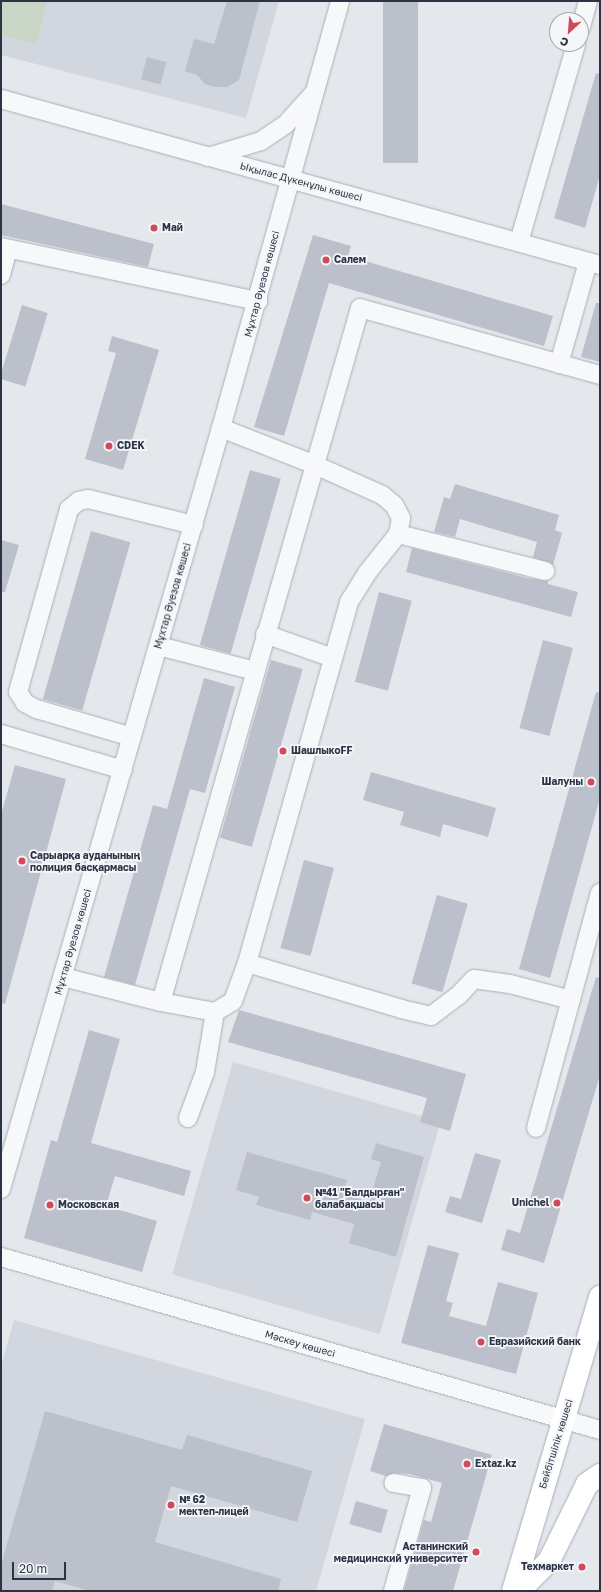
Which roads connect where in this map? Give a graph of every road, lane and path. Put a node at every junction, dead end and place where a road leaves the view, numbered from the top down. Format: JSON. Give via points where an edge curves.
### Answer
{"nodes":[{"id":1,"x":340,"y":1,"type":"edge"},
{"id":2,"x":588,"y":1,"type":"edge"},
{"id":3,"x":585,"y":12,"type":"edge"},
{"id":4,"x":574,"y":52,"type":"edge"},
{"id":5,"x":316,"y":91,"type":"junction"},
{"id":6,"x":1,"y":99,"type":"edge"},
{"id":7,"x":208,"y":157,"type":"junction"},
{"id":8,"x":290,"y":179,"type":"junction"},
{"id":9,"x":519,"y":242,"type":"junction"},
{"id":10,"x":5,"y":248,"type":"edge"},
{"id":11,"x":594,"y":264,"type":"edge"},
{"id":12,"x":1,"y":274,"type":"edge"},
{"id":13,"x":258,"y":301,"type":"junction"},
{"id":14,"x":559,"y":364,"type":"junction"},
{"id":15,"x":600,"y":375,"type":"edge"},
{"id":16,"x":221,"y":428,"type":"junction"},
{"id":17,"x":313,"y":464,"type":"junction"},
{"id":18,"x":194,"y":525,"type":"junction"},
{"id":19,"x":398,"y":534,"type":"junction"},
{"id":20,"x":545,"y":571,"type":"dead end"},
{"id":21,"x":265,"y":634,"type":"junction"},
{"id":22,"x":159,"y":646,"type":"junction"},
{"id":23,"x":333,"y":658,"type":"junction"},
{"id":24,"x":255,"y":671,"type":"junction"},
{"id":25,"x":1,"y":734,"type":"edge"},
{"id":26,"x":132,"y":737,"type":"junction"},
{"id":27,"x":123,"y":770,"type":"junction"},
{"id":28,"x":600,"y":893,"type":"edge"},
{"id":29,"x":247,"y":963,"type":"junction"},
{"id":30,"x":63,"y":977,"type":"junction"},
{"id":31,"x":571,"y":1000,"type":"junction"},
{"id":32,"x":161,"y":1002,"type":"junction"},
{"id":33,"x":215,"y":1012,"type":"junction"},
{"id":34,"x":188,"y":1118,"type":"dead end"},
{"id":35,"x":536,"y":1128,"type":"dead end"},
{"id":36,"x":2,"y":1181,"type":"edge"},
{"id":37,"x":1,"y":1257,"type":"edge"},
{"id":38,"x":600,"y":1297,"type":"edge"},
{"id":39,"x":563,"y":1420,"type":"junction"},
{"id":40,"x":600,"y":1430,"type":"edge"},
{"id":41,"x":600,"y":1475,"type":"edge"},
{"id":42,"x":393,"y":1483,"type":"dead end"},
{"id":43,"x":393,"y":1591,"type":"edge"},
{"id":44,"x":512,"y":1591,"type":"edge"},
{"id":45,"x":519,"y":1591,"type":"edge"}],
"edges":[{"from":1,"to":5,"type":"street","name":"Мұхтар Әуезов көшесі"},
{"from":2,"to":3,"type":"street"},
{"from":4,"to":9,"type":"street"},
{"from":5,"to":7,"type":"street","via":[[286,124],[261,141]]},
{"from":5,"to":8,"type":"street","name":"Мұхтар Әуезов көшесі"},
{"from":6,"to":7,"type":"street","name":"Ықылас Дүкенұлы көшесі"},
{"from":7,"to":8,"type":"street","name":"Ықылас Дүкенұлы көшесі"},
{"from":8,"to":9,"type":"street","name":"Ықылас Дүкенұлы көшесі"},
{"from":8,"to":13,"type":"street","name":"Мұхтар Әуезов көшесі"},
{"from":9,"to":11,"type":"street","name":"Ықылас Дүкенұлы көшесі"},
{"from":10,"to":12,"type":"street"},
{"from":10,"to":13,"type":"street"},
{"from":11,"to":14,"type":"street"},
{"from":13,"to":16,"type":"street","name":"Мұхтар Әуезов көшесі"},
{"from":14,"to":15,"type":"street"},
{"from":14,"to":17,"type":"street","via":[[360,308]]},
{"from":16,"to":17,"type":"street"},
{"from":16,"to":18,"type":"street","name":"Мұхтар Әуезов көшесі"},
{"from":17,"to":19,"type":"street","via":[[382,494],[394,505],[401,518]]},
{"from":17,"to":21,"type":"street"},
{"from":18,"to":22,"type":"street","name":"Мұхтар Әуезов көшесі"},
{"from":18,"to":26,"type":"street","via":[[88,499],[79,501],[69,508],[18,692],[24,703],[36,709]]},
{"from":19,"to":20,"type":"street"},
{"from":19,"to":23,"type":"street","via":[[367,572],[349,602]]},
{"from":21,"to":23,"type":"street"},
{"from":21,"to":24,"type":"street"},
{"from":22,"to":24,"type":"street"},
{"from":22,"to":26,"type":"street","name":"Мұхтар Әуезов көшесі"},
{"from":23,"to":29,"type":"street"},
{"from":24,"to":32,"type":"street"},
{"from":25,"to":27,"type":"street"},
{"from":26,"to":27,"type":"street","name":"Мұхтар Әуезов көшесі"},
{"from":27,"to":30,"type":"street","name":"Мұхтар Әуезов көшесі"},
{"from":28,"to":31,"type":"street"},
{"from":29,"to":31,"type":"street","via":[[401,1010],[431,1016],[458,996],[474,979],[510,984]]},
{"from":29,"to":33,"type":"street","via":[[233,1001]]},
{"from":30,"to":32,"type":"street"},
{"from":30,"to":36,"type":"street","name":"Мұхтар Әуезов көшесі"},
{"from":31,"to":35,"type":"street"},
{"from":32,"to":33,"type":"street"},
{"from":33,"to":34,"type":"street","via":[[205,1072]]},
{"from":37,"to":39,"type":"street","name":"Мәскеу көшесі"},
{"from":38,"to":39,"type":"main road","name":"Бейбітшілік көшесі"},
{"from":39,"to":40,"type":"street","name":"Мәскеу көшесі"},
{"from":39,"to":44,"type":"main road","name":"Бейбітшілік көшесі"},
{"from":41,"to":45,"type":"main road","via":[[587,1484],[549,1561]]},
{"from":42,"to":43,"type":"street","via":[[422,1488]]}]}
